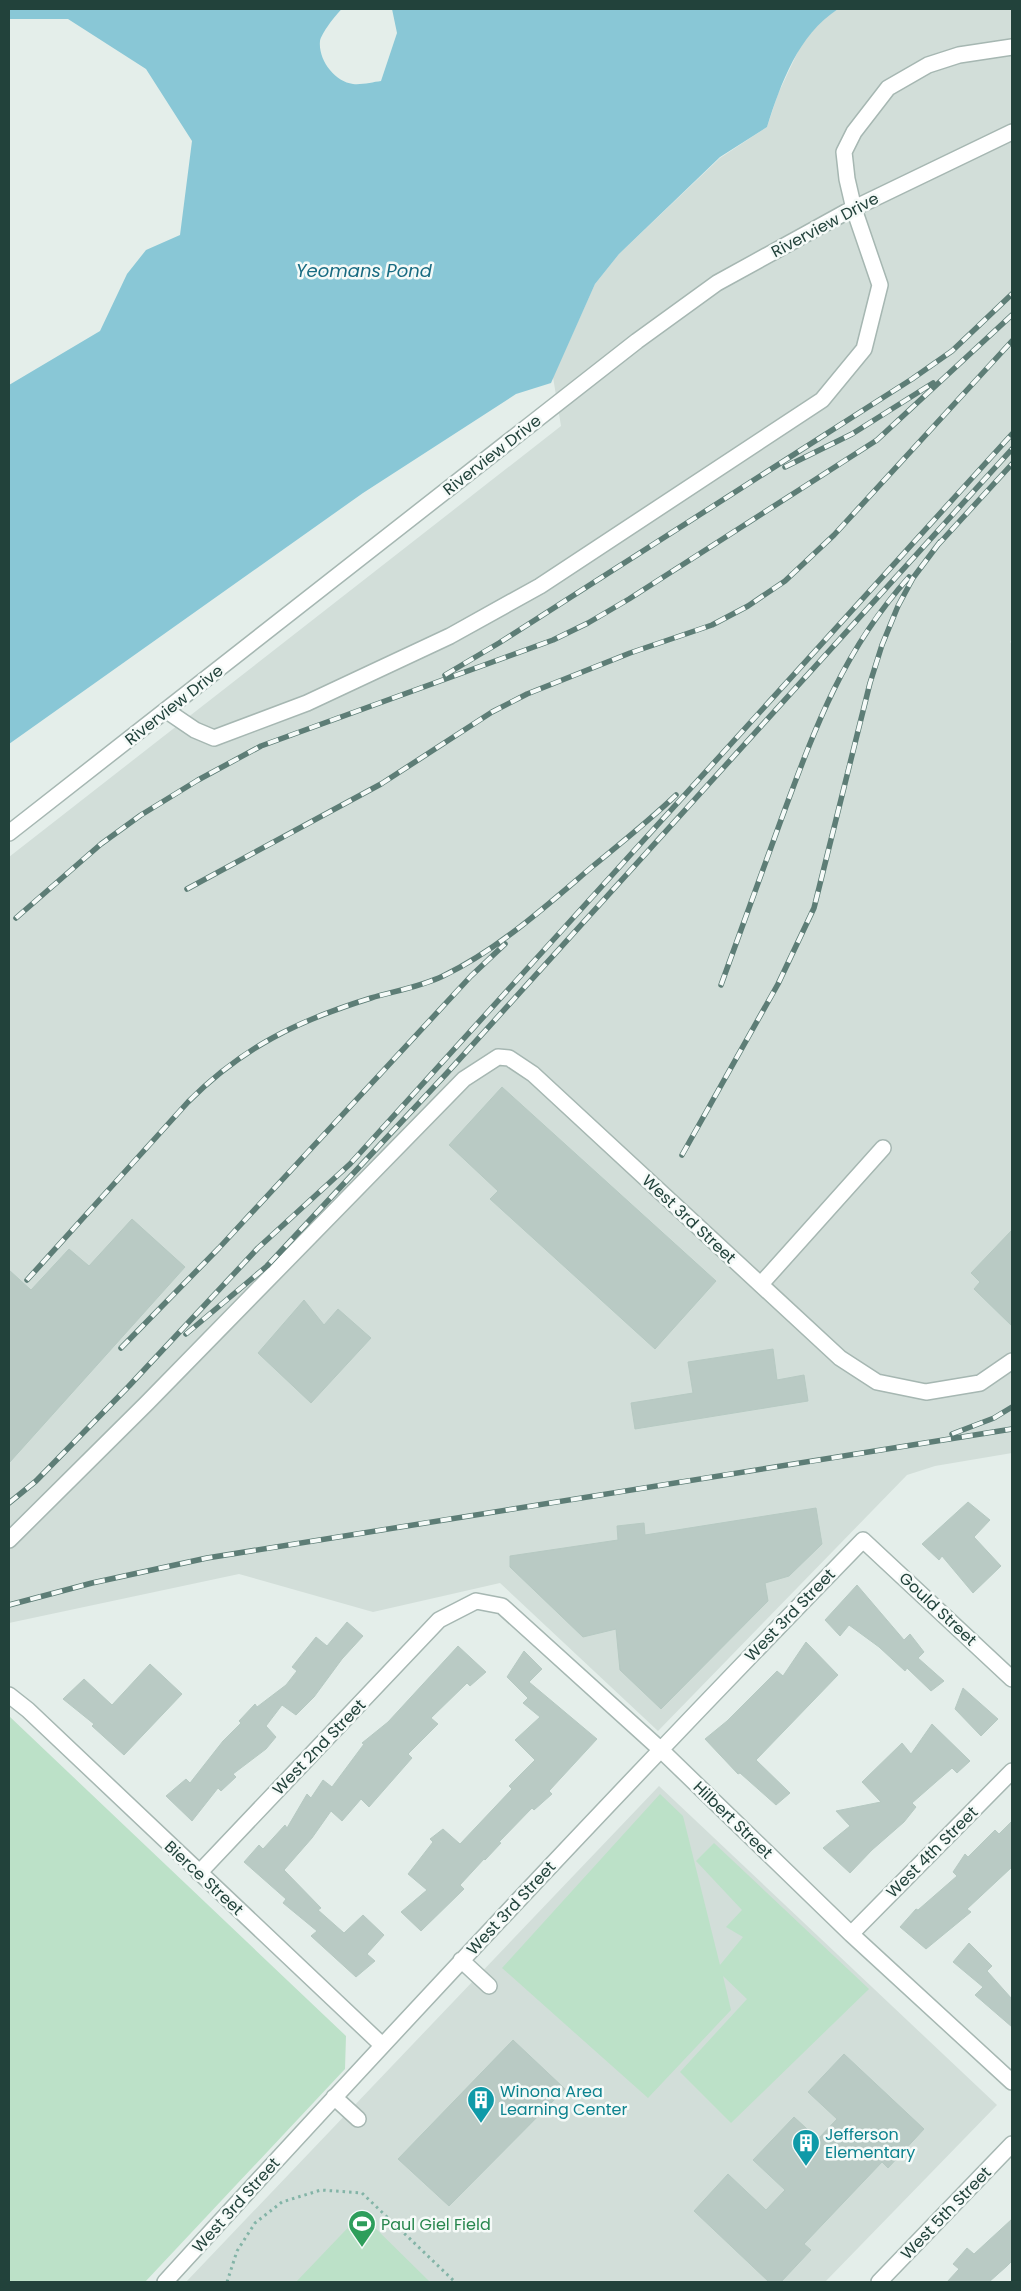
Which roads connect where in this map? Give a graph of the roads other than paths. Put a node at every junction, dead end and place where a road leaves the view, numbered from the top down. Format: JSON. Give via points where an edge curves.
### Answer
{"nodes":[{"id":1,"x":1012,"y":47,"type":"edge"},
{"id":2,"x":1012,"y":132,"type":"edge"},
{"id":3,"x":854,"y":209,"type":"junction"},
{"id":4,"x":167,"y":711,"type":"junction"},
{"id":5,"x":9,"y":833,"type":"edge"},
{"id":6,"x":883,"y":1148,"type":"dead end"},
{"id":7,"x":761,"y":1284,"type":"junction"},
{"id":8,"x":1012,"y":1361,"type":"edge"},
{"id":9,"x":9,"y":1540,"type":"edge"},
{"id":10,"x":863,"y":1540,"type":"joint"},
{"id":11,"x":439,"y":1620,"type":"joint"},
{"id":12,"x":1012,"y":1679,"type":"edge"},
{"id":13,"x":9,"y":1684,"type":"edge"},
{"id":14,"x":9,"y":1695,"type":"edge"},
{"id":15,"x":28,"y":1710,"type":"junction"},
{"id":16,"x":660,"y":1749,"type":"junction"},
{"id":17,"x":1012,"y":1771,"type":"edge"},
{"id":18,"x":199,"y":1873,"type":"junction"},
{"id":19,"x":851,"y":1934,"type":"junction"},
{"id":20,"x":461,"y":1960,"type":"junction"},
{"id":21,"x":489,"y":1986,"type":"dead end"},
{"id":22,"x":382,"y":2045,"type":"junction"},
{"id":23,"x":1012,"y":2082,"type":"edge"},
{"id":24,"x":334,"y":2097,"type":"junction"},
{"id":25,"x":358,"y":2119,"type":"dead end"},
{"id":26,"x":1012,"y":2144,"type":"edge"},
{"id":27,"x":166,"y":2282,"type":"edge"},
{"id":28,"x":880,"y":2282,"type":"edge"}],
"edges":[{"from":1,"to":3,"type":"street","via":[[959,55],[928,65],[888,88],[854,132],[844,152],[846,179]]},
{"from":2,"to":3,"type":"street","name":"Riverview Drive"},
{"from":3,"to":4,"type":"street","name":"Riverview Drive","via":[[717,283],[637,341]]},
{"from":3,"to":4,"type":"street","via":[[880,285],[864,349],[822,400],[540,586],[450,636],[307,703],[214,738],[195,730]]},
{"from":4,"to":5,"type":"street","name":"Riverview Drive"},
{"from":6,"to":7,"type":"street"},
{"from":7,"to":8,"type":"street","name":"West 3rd Street","via":[[840,1358],[876,1382],[926,1392],[980,1383]]},
{"from":7,"to":9,"type":"street","name":"West 3rd Street","via":[[533,1074],[509,1058],[498,1057],[464,1079],[147,1404]]},
{"from":10,"to":12,"type":"street","name":"Gould Street"},
{"from":10,"to":16,"type":"street","name":"West 3rd Street"},
{"from":11,"to":16,"type":"street","name":"Hilbert Street","via":[[476,1601],[502,1606]]},
{"from":11,"to":18,"type":"street","name":"West 2nd Street"},
{"from":13,"to":15,"type":"street","name":"Bierce Street"},
{"from":14,"to":15,"type":"street","name":"Bierce Street"},
{"from":15,"to":18,"type":"street","name":"Bierce Street"},
{"from":16,"to":19,"type":"street","name":"Hilbert Street"},
{"from":16,"to":20,"type":"street","name":"West 3rd Street"},
{"from":17,"to":19,"type":"street","name":"West 4th Street"},
{"from":18,"to":22,"type":"street","name":"Bierce Street"},
{"from":19,"to":23,"type":"street","name":"Hilbert Street"},
{"from":20,"to":21,"type":"street"},
{"from":20,"to":22,"type":"street","name":"West 3rd Street"},
{"from":22,"to":24,"type":"street","name":"West 3rd Street"},
{"from":24,"to":25,"type":"street"},
{"from":24,"to":27,"type":"street","name":"West 3rd Street"},
{"from":26,"to":28,"type":"street","name":"West 5th Street"}]}
